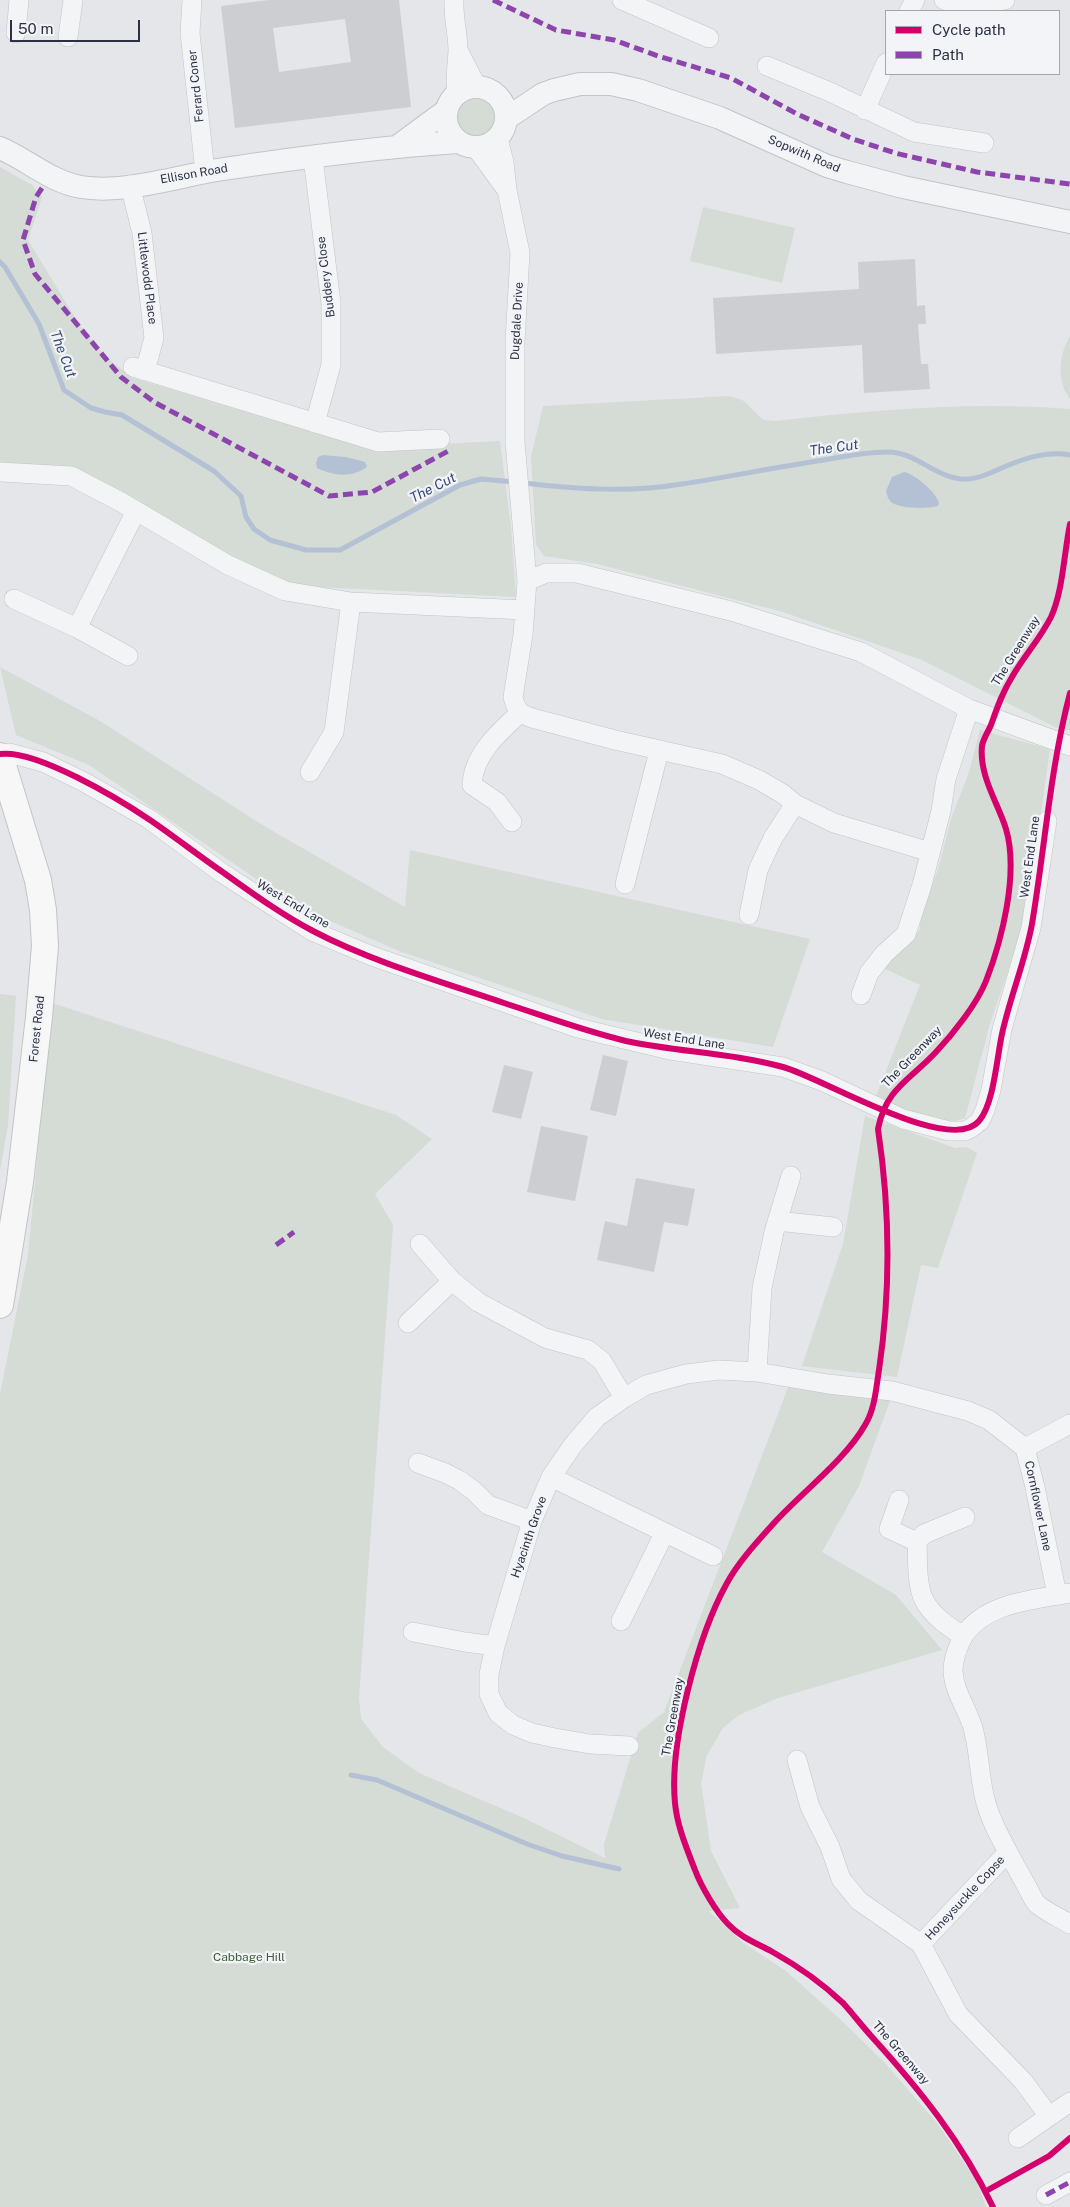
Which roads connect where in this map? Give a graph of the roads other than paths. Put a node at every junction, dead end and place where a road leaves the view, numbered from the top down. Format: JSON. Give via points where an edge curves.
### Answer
{"nodes":[{"id":1,"x":19,"y":0,"type":"edge"},
{"id":2,"x":73,"y":0,"type":"edge"},
{"id":3,"x":192,"y":0,"type":"edge"},
{"id":4,"x":454,"y":0,"type":"edge"},
{"id":5,"x":944,"y":0,"type":"edge"},
{"id":6,"x":1005,"y":0,"type":"edge"},
{"id":7,"x":629,"y":1,"type":"edge"},
{"id":8,"x":16,"y":32,"type":"dead end"},
{"id":9,"x":68,"y":37,"type":"dead end"},
{"id":10,"x":709,"y":38,"type":"dead end"},
{"id":11,"x":885,"y":65,"type":"edge"},
{"id":12,"x":767,"y":66,"type":"dead end"},
{"id":13,"x":543,"y":94,"type":"junction"},
{"id":14,"x":460,"y":97,"type":"junction"},
{"id":15,"x":500,"y":97,"type":"junction"},
{"id":16,"x":865,"y":110,"type":"junction"},
{"id":17,"x":507,"y":118,"type":"junction"},
{"id":18,"x":498,"y":139,"type":"junction"},
{"id":19,"x":984,"y":143,"type":"dead end"},
{"id":20,"x":467,"y":145,"type":"junction"},
{"id":21,"x":398,"y":146,"type":"junction"},
{"id":22,"x":0,"y":148,"type":"edge"},
{"id":23,"x":313,"y":158,"type":"junction"},
{"id":24,"x":205,"y":172,"type":"junction"},
{"id":25,"x":130,"y":186,"type":"junction"},
{"id":26,"x":507,"y":190,"type":"junction"},
{"id":27,"x":1070,"y":222,"type":"edge"},
{"id":28,"x":315,"y":423,"type":"junction"},
{"id":29,"x":440,"y":439,"type":"dead end"},
{"id":30,"x":0,"y":472,"type":"edge"},
{"id":31,"x":136,"y":511,"type":"junction"},
{"id":32,"x":527,"y":581,"type":"junction"},
{"id":33,"x":14,"y":599,"type":"dead end"},
{"id":34,"x":351,"y":602,"type":"junction"},
{"id":35,"x":524,"y":610,"type":"junction"},
{"id":36,"x":76,"y":628,"type":"junction"},
{"id":37,"x":128,"y":656,"type":"dead end"},
{"id":38,"x":970,"y":709,"type":"junction"},
{"id":39,"x":520,"y":713,"type":"junction"},
{"id":40,"x":1070,"y":746,"type":"edge"},
{"id":41,"x":659,"y":751,"type":"junction"},
{"id":42,"x":0,"y":755,"type":"edge"},
{"id":43,"x":310,"y":772,"type":"dead end"},
{"id":44,"x":795,"y":804,"type":"junction"},
{"id":45,"x":1047,"y":821,"type":"dead end"},
{"id":46,"x":512,"y":822,"type":"dead end"},
{"id":47,"x":930,"y":852,"type":"junction"},
{"id":48,"x":626,"y":884,"type":"dead end"},
{"id":49,"x":749,"y":915,"type":"dead end"},
{"id":50,"x":861,"y":995,"type":"dead end"},
{"id":51,"x":791,"y":1176,"type":"dead end"},
{"id":52,"x":777,"y":1221,"type":"junction"},
{"id":53,"x":833,"y":1227,"type":"dead end"},
{"id":54,"x":420,"y":1244,"type":"dead end"},
{"id":55,"x":452,"y":1281,"type":"junction"},
{"id":56,"x":0,"y":1305,"type":"edge"},
{"id":57,"x":408,"y":1323,"type":"dead end"},
{"id":58,"x":757,"y":1372,"type":"junction"},
{"id":59,"x":799,"y":1379,"type":"joint"},
{"id":60,"x":624,"y":1398,"type":"junction"},
{"id":61,"x":1070,"y":1424,"type":"edge"},
{"id":62,"x":1025,"y":1448,"type":"junction"},
{"id":63,"x":418,"y":1463,"type":"dead end"},
{"id":64,"x":551,"y":1477,"type":"junction"},
{"id":65,"x":899,"y":1500,"type":"dead end"},
{"id":66,"x":965,"y":1517,"type":"dead end"},
{"id":67,"x":532,"y":1521,"type":"junction"},
{"id":68,"x":664,"y":1534,"type":"junction"},
{"id":69,"x":917,"y":1542,"type":"junction"},
{"id":70,"x":712,"y":1556,"type":"dead end"},
{"id":71,"x":1063,"y":1594,"type":"edge"},
{"id":72,"x":621,"y":1621,"type":"dead end"},
{"id":73,"x":413,"y":1632,"type":"dead end"},
{"id":74,"x":963,"y":1636,"type":"junction"},
{"id":75,"x":495,"y":1646,"type":"junction"},
{"id":76,"x":629,"y":1746,"type":"dead end"},
{"id":77,"x":797,"y":1760,"type":"dead end"},
{"id":78,"x":1008,"y":1852,"type":"junction"},
{"id":79,"x":1070,"y":1924,"type":"edge"},
{"id":80,"x":921,"y":1944,"type":"junction"},
{"id":81,"x":1070,"y":2102,"type":"edge"},
{"id":82,"x":1048,"y":2115,"type":"junction"},
{"id":83,"x":1018,"y":2138,"type":"dead end"},
{"id":84,"x":1070,"y":2182,"type":"edge"},
{"id":85,"x":1046,"y":2195,"type":"dead end"}],
"edges":[{"from":1,"to":8,"type":"street"},
{"from":2,"to":9,"type":"street"},
{"from":3,"to":24,"type":"street","name":"Ferard Coner","via":[[190,33]]},
{"from":4,"to":14,"type":"street","via":[[458,50],[455,73]]},
{"from":5,"to":6,"type":"street","via":[[959,4]]},
{"from":7,"to":10,"type":"street"},
{"from":11,"to":16,"type":"street"},
{"from":12,"to":16,"type":"street"},
{"from":13,"to":15,"type":"street","name":"Sopwith Road"},
{"from":13,"to":17,"type":"street","name":"Sopwith Road"},
{"from":13,"to":27,"type":"street","name":"Sopwith Road","via":[[596,82],[638,90],[720,118],[840,170],[903,187]]},
{"from":14,"to":15,"type":"street","via":[[493,92]]},
{"from":14,"to":20,"type":"street","via":[[448,127]]},
{"from":14,"to":21,"type":"street","name":"Ellison Road"},
{"from":15,"to":17,"type":"street"},
{"from":16,"to":19,"type":"street","via":[[914,132]]},
{"from":17,"to":18,"type":"street"},
{"from":18,"to":20,"type":"street","via":[[484,147]]},
{"from":18,"to":26,"type":"street","name":"Dugdale Drive"},
{"from":20,"to":21,"type":"street","name":"Ellison Road"},
{"from":20,"to":26,"type":"street","name":"Dugdale Drive"},
{"from":21,"to":23,"type":"street","name":"Ellison Road"},
{"from":22,"to":25,"type":"street","name":"Ellison Road","via":[[73,186],[101,189]]},
{"from":23,"to":24,"type":"street","name":"Ellison Road"},
{"from":23,"to":28,"type":"street","name":"Buddery Close","via":[[332,303],[331,365]]},
{"from":24,"to":25,"type":"street","name":"Ellison Road"},
{"from":25,"to":28,"type":"street","name":"Littlewodd Place","via":[[142,233],[154,338],[139,369]]},
{"from":26,"to":32,"type":"street","name":"Dugdale Drive","via":[[520,253],[515,342],[516,454]]},
{"from":28,"to":29,"type":"street","via":[[378,442]]},
{"from":30,"to":31,"type":"street","via":[[71,476]]},
{"from":31,"to":34,"type":"street","via":[[228,565],[285,591]]},
{"from":31,"to":36,"type":"street"},
{"from":32,"to":35,"type":"street","name":"Dugdale Drive"},
{"from":32,"to":38,"type":"street","via":[[546,574],[578,573],[730,611],[861,652]]},
{"from":33,"to":36,"type":"street"},
{"from":34,"to":35,"type":"street"},
{"from":34,"to":43,"type":"street","via":[[334,732]]},
{"from":35,"to":39,"type":"street","name":"Dugdale Drive","via":[[513,697]]},
{"from":36,"to":37,"type":"street"},
{"from":38,"to":40,"type":"street"},
{"from":38,"to":47,"type":"street","via":[[946,779]]},
{"from":39,"to":41,"type":"street","via":[[549,724]]},
{"from":39,"to":46,"type":"street","via":[[481,755],[472,785],[497,802]]},
{"from":41,"to":44,"type":"street","via":[[722,764],[759,780]]},
{"from":41,"to":48,"type":"street"},
{"from":42,"to":45,"type":"street","name":"West End Lane","via":[[9,753],[43,762],[84,782],[149,818],[222,873],[312,931],[372,956],[578,1028],[670,1050],[783,1067],[822,1081],[903,1119],[949,1131],[971,1128],[980,1121],[985,1110],[1002,1030],[1031,928]]},
{"from":42,"to":56,"type":"main road","name":"Forest Road","via":[[38,880],[45,946],[20,1182]]},
{"from":44,"to":47,"type":"street","via":[[834,823]]},
{"from":44,"to":49,"type":"street","via":[[773,838],[758,870]]},
{"from":47,"to":50,"type":"street","via":[[906,934],[874,967]]},
{"from":51,"to":52,"type":"street"},
{"from":52,"to":53,"type":"street"},
{"from":52,"to":58,"type":"street","via":[[762,1288]]},
{"from":54,"to":55,"type":"street"},
{"from":55,"to":57,"type":"street"},
{"from":55,"to":60,"type":"street","via":[[478,1302],[545,1338],[588,1350],[602,1362]]},
{"from":58,"to":59,"type":"street","name":"Hyacinth Grove"},
{"from":58,"to":60,"type":"street","name":"Hyacinth Grove","via":[[719,1370],[686,1374],[646,1385]]},
{"from":59,"to":62,"type":"street","name":"Cornflower Lane","via":[[892,1390],[968,1411],[989,1420]]},
{"from":60,"to":64,"type":"street","name":"Hyacinth Grove","via":[[597,1417]]},
{"from":61,"to":62,"type":"street"},
{"from":62,"to":71,"type":"street","name":"Cornflower Lane"},
{"from":63,"to":67,"type":"street","via":[[459,1480],[488,1505]]},
{"from":64,"to":67,"type":"street","name":"Hyacinth Grove"},
{"from":64,"to":68,"type":"street"},
{"from":65,"to":69,"type":"street","via":[[889,1529]]},
{"from":66,"to":69,"type":"street","via":[[924,1534]]},
{"from":67,"to":75,"type":"street","name":"Hyacinth Grove"},
{"from":68,"to":70,"type":"street"},
{"from":68,"to":72,"type":"street"},
{"from":69,"to":74,"type":"street","via":[[924,1600],[943,1623]]},
{"from":71,"to":74,"type":"street","via":[[999,1608],[974,1624]]},
{"from":73,"to":75,"type":"street"},
{"from":74,"to":78,"type":"street","via":[[953,1672],[976,1740],[986,1804]]},
{"from":75,"to":76,"type":"street","name":"Hyacinth Grove","via":[[489,1694],[498,1713],[513,1725],[555,1738]]},
{"from":77,"to":80,"type":"street","name":"Honeysuckle Copse","via":[[810,1807],[842,1879],[859,1901]]},
{"from":78,"to":79,"type":"street","via":[[1037,1904]]},
{"from":78,"to":80,"type":"street","name":"Honeysuckle Copse"},
{"from":80,"to":82,"type":"street","name":"Honeysuckle Copse","via":[[958,2014],[1023,2081]]},
{"from":81,"to":82,"type":"street"},
{"from":82,"to":83,"type":"street"},
{"from":84,"to":85,"type":"street"}]}
